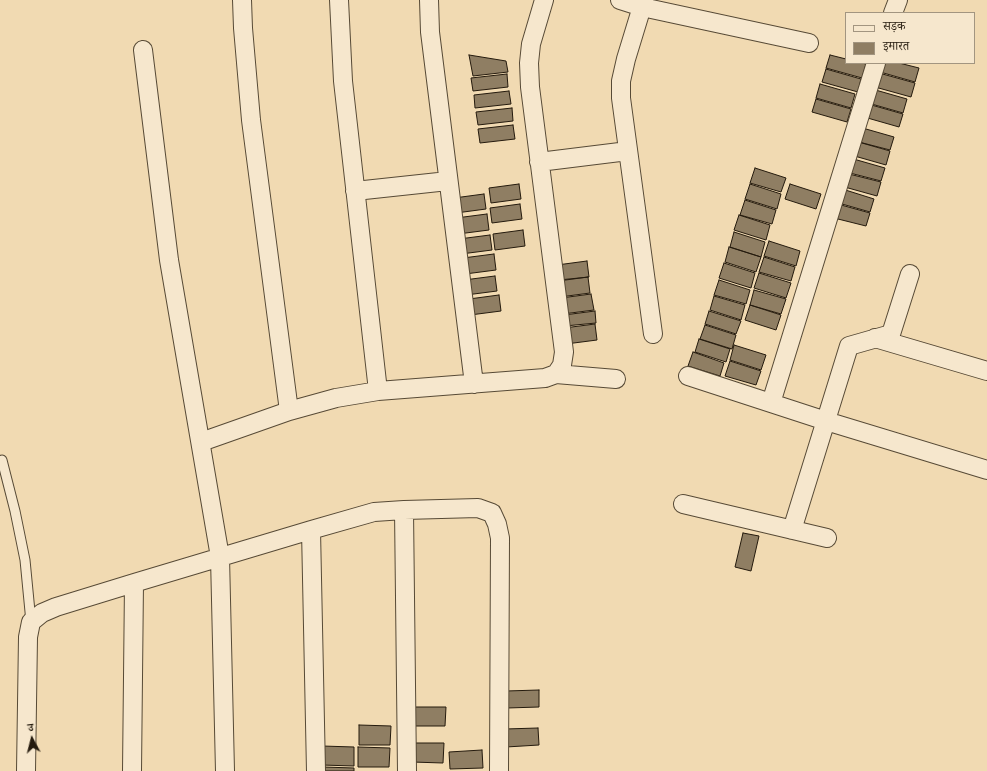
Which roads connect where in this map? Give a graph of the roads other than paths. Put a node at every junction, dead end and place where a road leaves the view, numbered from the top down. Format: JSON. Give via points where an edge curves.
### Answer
{"nodes":[{"id":1,"x":242,"y":0,"type":"edge"},
{"id":2,"x":339,"y":0,"type":"edge"},
{"id":3,"x":429,"y":0,"type":"edge"},
{"id":4,"x":544,"y":0,"type":"edge"},
{"id":5,"x":620,"y":0,"type":"edge"},
{"id":6,"x":898,"y":0,"type":"edge"},
{"id":7,"x":643,"y":4,"type":"edge"},
{"id":8,"x":893,"y":12,"type":"edge"},
{"id":9,"x":809,"y":43,"type":"dead end"},
{"id":10,"x":143,"y":50,"type":"dead end"},
{"id":11,"x":876,"y":64,"type":"edge"},
{"id":12,"x":628,"y":151,"type":"junction"},
{"id":13,"x":539,"y":162,"type":"junction"},
{"id":14,"x":448,"y":180,"type":"junction"},
{"id":15,"x":355,"y":191,"type":"junction"},
{"id":16,"x":910,"y":274,"type":"dead end"},
{"id":17,"x":653,"y":334,"type":"dead end"},
{"id":18,"x":875,"y":338,"type":"junction"},
{"id":19,"x":987,"y":371,"type":"edge"},
{"id":20,"x":556,"y":374,"type":"junction"},
{"id":21,"x":688,"y":376,"type":"dead end"},
{"id":22,"x":616,"y":379,"type":"dead end"},
{"id":23,"x":474,"y":384,"type":"junction"},
{"id":24,"x":378,"y":392,"type":"junction"},
{"id":25,"x":771,"y":403,"type":"junction"},
{"id":26,"x":289,"y":411,"type":"junction"},
{"id":27,"x":826,"y":421,"type":"junction"},
{"id":28,"x":201,"y":442,"type":"junction"},
{"id":29,"x":2,"y":460,"type":"dead end"},
{"id":30,"x":987,"y":470,"type":"edge"},
{"id":31,"x":683,"y":504,"type":"dead end"},
{"id":32,"x":404,"y":510,"type":"junction"},
{"id":33,"x":311,"y":530,"type":"junction"},
{"id":34,"x":792,"y":530,"type":"junction"},
{"id":35,"x":826,"y":538,"type":"dead end"},
{"id":36,"x":220,"y":557,"type":"junction"},
{"id":37,"x":134,"y":583,"type":"junction"},
{"id":38,"x":31,"y":622,"type":"junction"},
{"id":39,"x":26,"y":771,"type":"edge"},
{"id":40,"x":132,"y":771,"type":"edge"},
{"id":41,"x":226,"y":771,"type":"edge"},
{"id":42,"x":316,"y":771,"type":"edge"},
{"id":43,"x":406,"y":771,"type":"edge"},
{"id":44,"x":499,"y":771,"type":"edge"}],
"edges":[{"from":1,"to":26,"type":"street","via":[[251,120]]},
{"from":2,"to":15,"type":"street","via":[[343,81]]},
{"from":3,"to":14,"type":"street","via":[[430,32]]},
{"from":4,"to":13,"type":"street","via":[[531,44],[529,63]]},
{"from":5,"to":7,"type":"street"},
{"from":6,"to":8,"type":"street"},
{"from":7,"to":9,"type":"street"},
{"from":7,"to":12,"type":"street","via":[[621,81]]},
{"from":10,"to":28,"type":"street","via":[[169,260]]},
{"from":11,"to":25,"type":"street"},
{"from":12,"to":13,"type":"street"},
{"from":12,"to":17,"type":"street"},
{"from":13,"to":20,"type":"street","via":[[564,352],[562,366]]},
{"from":14,"to":15,"type":"street"},
{"from":14,"to":23,"type":"street"},
{"from":15,"to":24,"type":"street"},
{"from":16,"to":18,"type":"street","via":[[890,334]]},
{"from":18,"to":19,"type":"street"},
{"from":18,"to":27,"type":"street","via":[[849,346]]},
{"from":20,"to":22,"type":"street"},
{"from":20,"to":23,"type":"street","via":[[545,378]]},
{"from":21,"to":25,"type":"street"},
{"from":23,"to":24,"type":"street"},
{"from":24,"to":26,"type":"street","via":[[336,398]]},
{"from":25,"to":27,"type":"street"},
{"from":26,"to":28,"type":"street"},
{"from":27,"to":30,"type":"street"},
{"from":27,"to":34,"type":"street"},
{"from":28,"to":36,"type":"street"},
{"from":29,"to":38,"type":"lane","via":[[25,560]]},
{"from":31,"to":34,"type":"street"},
{"from":32,"to":33,"type":"street","via":[[374,512]]},
{"from":32,"to":43,"type":"street"},
{"from":32,"to":44,"type":"street","via":[[478,508],[492,513],[497,524],[500,538]]},
{"from":33,"to":36,"type":"street"},
{"from":33,"to":42,"type":"street"},
{"from":34,"to":35,"type":"street"},
{"from":36,"to":37,"type":"street"},
{"from":36,"to":41,"type":"street"},
{"from":37,"to":38,"type":"street","via":[[56,607],[42,613]]},
{"from":37,"to":40,"type":"street"},
{"from":38,"to":39,"type":"street","via":[[28,637]]}]}
